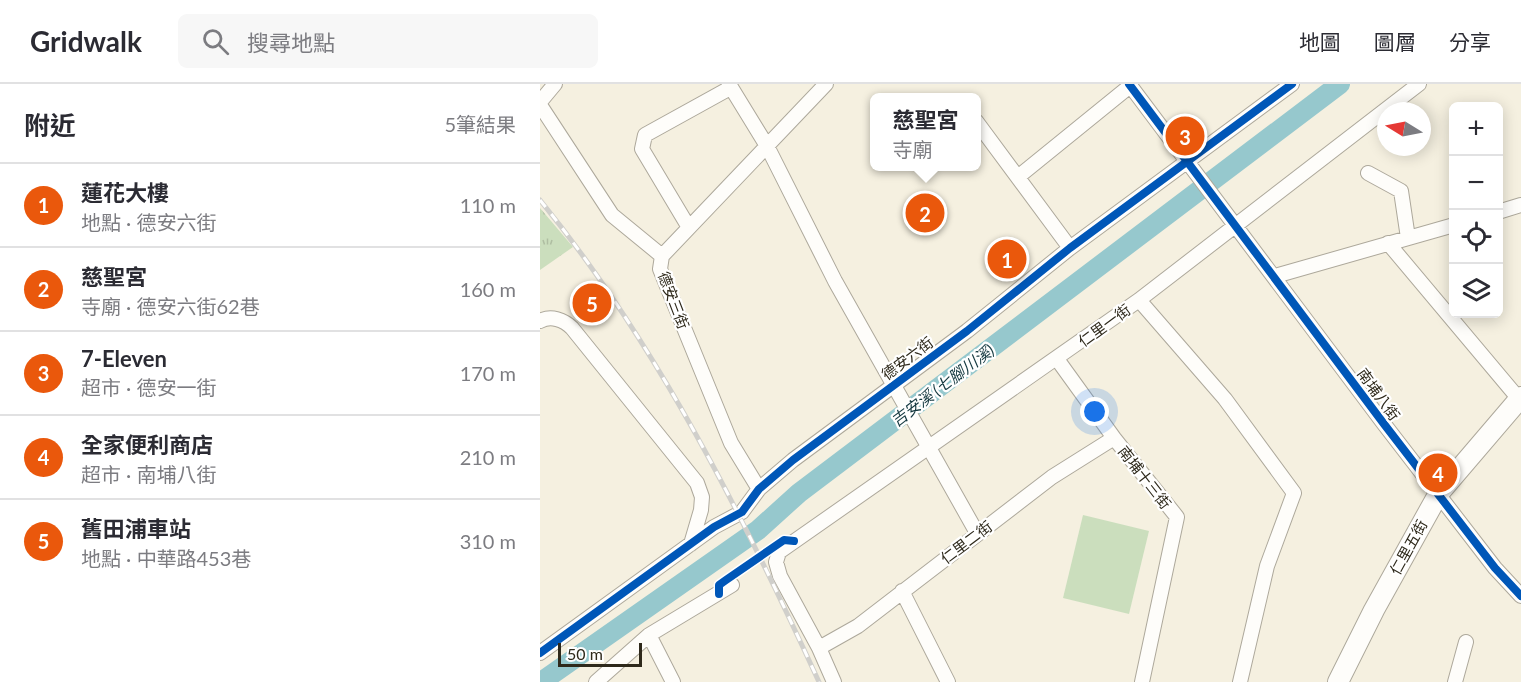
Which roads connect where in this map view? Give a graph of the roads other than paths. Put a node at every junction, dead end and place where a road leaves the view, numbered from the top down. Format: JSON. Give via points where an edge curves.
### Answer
{"nodes":[{"id":1,"x":555,"y":84,"type":"edge"},
{"id":2,"x":826,"y":84,"type":"edge"},
{"id":3,"x":1292,"y":84,"type":"edge"},
{"id":4,"x":1419,"y":84,"type":"edge"},
{"id":5,"x":1129,"y":85,"type":"edge"},
{"id":6,"x":729,"y":86,"type":"edge"},
{"id":7,"x":540,"y":104,"type":"edge"},
{"id":8,"x":981,"y":127,"type":"edge"},
{"id":9,"x":767,"y":146,"type":"junction"},
{"id":10,"x":1188,"y":162,"type":"junction"},
{"id":11,"x":1368,"y":173,"type":"dead end"},
{"id":12,"x":1019,"y":176,"type":"junction"},
{"id":13,"x":1521,"y":205,"type":"edge"},
{"id":14,"x":1503,"y":210,"type":"edge"},
{"id":15,"x":1233,"y":225,"type":"junction"},
{"id":16,"x":688,"y":226,"type":"junction"},
{"id":17,"x":1449,"y":226,"type":"edge"},
{"id":18,"x":1408,"y":238,"type":"junction"},
{"id":19,"x":1388,"y":243,"type":"junction"},
{"id":20,"x":1070,"y":248,"type":"junction"},
{"id":21,"x":662,"y":256,"type":"junction"},
{"id":22,"x":1275,"y":276,"type":"junction"},
{"id":23,"x":1139,"y":300,"type":"junction"},
{"id":24,"x":540,"y":321,"type":"edge"},
{"id":25,"x":1057,"y":359,"type":"junction"},
{"id":26,"x":894,"y":385,"type":"junction"},
{"id":27,"x":1520,"y":398,"type":"edge"},
{"id":28,"x":1114,"y":438,"type":"junction"},
{"id":29,"x":929,"y":447,"type":"junction"},
{"id":30,"x":759,"y":489,"type":"junction"},
{"id":31,"x":1439,"y":493,"type":"junction"},
{"id":32,"x":977,"y":533,"type":"junction"},
{"id":33,"x":691,"y":544,"type":"junction"},
{"id":34,"x":732,"y":585,"type":"dead end"},
{"id":35,"x":902,"y":591,"type":"junction"},
{"id":36,"x":1521,"y":596,"type":"edge"},
{"id":37,"x":649,"y":635,"type":"junction"},
{"id":38,"x":1466,"y":642,"type":"dead end"},
{"id":39,"x":819,"y":648,"type":"junction"},
{"id":40,"x":540,"y":653,"type":"edge"},
{"id":41,"x":596,"y":682,"type":"edge"},
{"id":42,"x":673,"y":682,"type":"edge"},
{"id":43,"x":834,"y":682,"type":"edge"},
{"id":44,"x":948,"y":682,"type":"edge"},
{"id":45,"x":1142,"y":682,"type":"edge"},
{"id":46,"x":1240,"y":682,"type":"edge"},
{"id":47,"x":1338,"y":682,"type":"edge"},
{"id":48,"x":1455,"y":682,"type":"edge"}],
"edges":[{"from":1,"to":7,"type":"street"},
{"from":2,"to":9,"type":"street"},
{"from":3,"to":10,"type":"street","name":"德安六街"},
{"from":4,"to":15,"type":"street","name":"仁里一街"},
{"from":5,"to":10,"type":"street","name":"南埔八街"},
{"from":5,"to":12,"type":"street"},
{"from":6,"to":9,"type":"street"},
{"from":6,"to":16,"type":"street","via":[[645,135],[643,140],[642,149]]},
{"from":7,"to":21,"type":"street","name":"德安三街","via":[[612,215]]},
{"from":8,"to":12,"type":"street"},
{"from":9,"to":16,"type":"street"},
{"from":9,"to":26,"type":"street","via":[[835,281]]},
{"from":10,"to":15,"type":"street","name":"南埔八街"},
{"from":10,"to":20,"type":"street","name":"德安六街"},
{"from":11,"to":18,"type":"street","via":[[1401,191]]},
{"from":12,"to":20,"type":"street"},
{"from":13,"to":14,"type":"street"},
{"from":15,"to":22,"type":"street","name":"南埔八街"},
{"from":15,"to":23,"type":"street","name":"仁里一街"},
{"from":16,"to":21,"type":"street"},
{"from":17,"to":18,"type":"street"},
{"from":18,"to":19,"type":"street"},
{"from":19,"to":22,"type":"street"},
{"from":19,"to":27,"type":"street"},
{"from":20,"to":26,"type":"street","name":"德安六街"},
{"from":21,"to":30,"type":"street","name":"德安三街","via":[[660,269],[730,443]]},
{"from":22,"to":31,"type":"street","name":"南埔八街"},
{"from":23,"to":25,"type":"street","name":"仁里一街"},
{"from":23,"to":46,"type":"street","via":[[1225,399],[1294,493],[1267,566]]},
{"from":24,"to":33,"type":"street","via":[[565,321],[686,466],[702,496]]},
{"from":25,"to":28,"type":"street","name":"南埔十三街"},
{"from":25,"to":29,"type":"street","name":"仁里一街"},
{"from":26,"to":29,"type":"street"},
{"from":26,"to":30,"type":"street","name":"德安六街"},
{"from":27,"to":31,"type":"street","name":"仁里五街"},
{"from":28,"to":32,"type":"street","name":"仁里二街","via":[[1052,477]]},
{"from":28,"to":45,"type":"street","name":"南埔十三街","via":[[1177,517]]},
{"from":29,"to":32,"type":"street"},
{"from":29,"to":39,"type":"street","name":"仁里一街","via":[[779,552],[776,562],[780,576]]},
{"from":30,"to":33,"type":"street","name":"德安六街","via":[[742,512]]},
{"from":31,"to":36,"type":"street","name":"南埔八街"},
{"from":31,"to":47,"type":"street","name":"仁里五街"},
{"from":32,"to":35,"type":"street","name":"仁里二街"},
{"from":33,"to":40,"type":"street","name":"德安六街"},
{"from":34,"to":37,"type":"street"},
{"from":35,"to":39,"type":"street","name":"仁里二街","via":[[858,626]]},
{"from":35,"to":44,"type":"street"},
{"from":37,"to":41,"type":"street"},
{"from":37,"to":42,"type":"street"},
{"from":38,"to":48,"type":"street"},
{"from":39,"to":43,"type":"street"}]}
